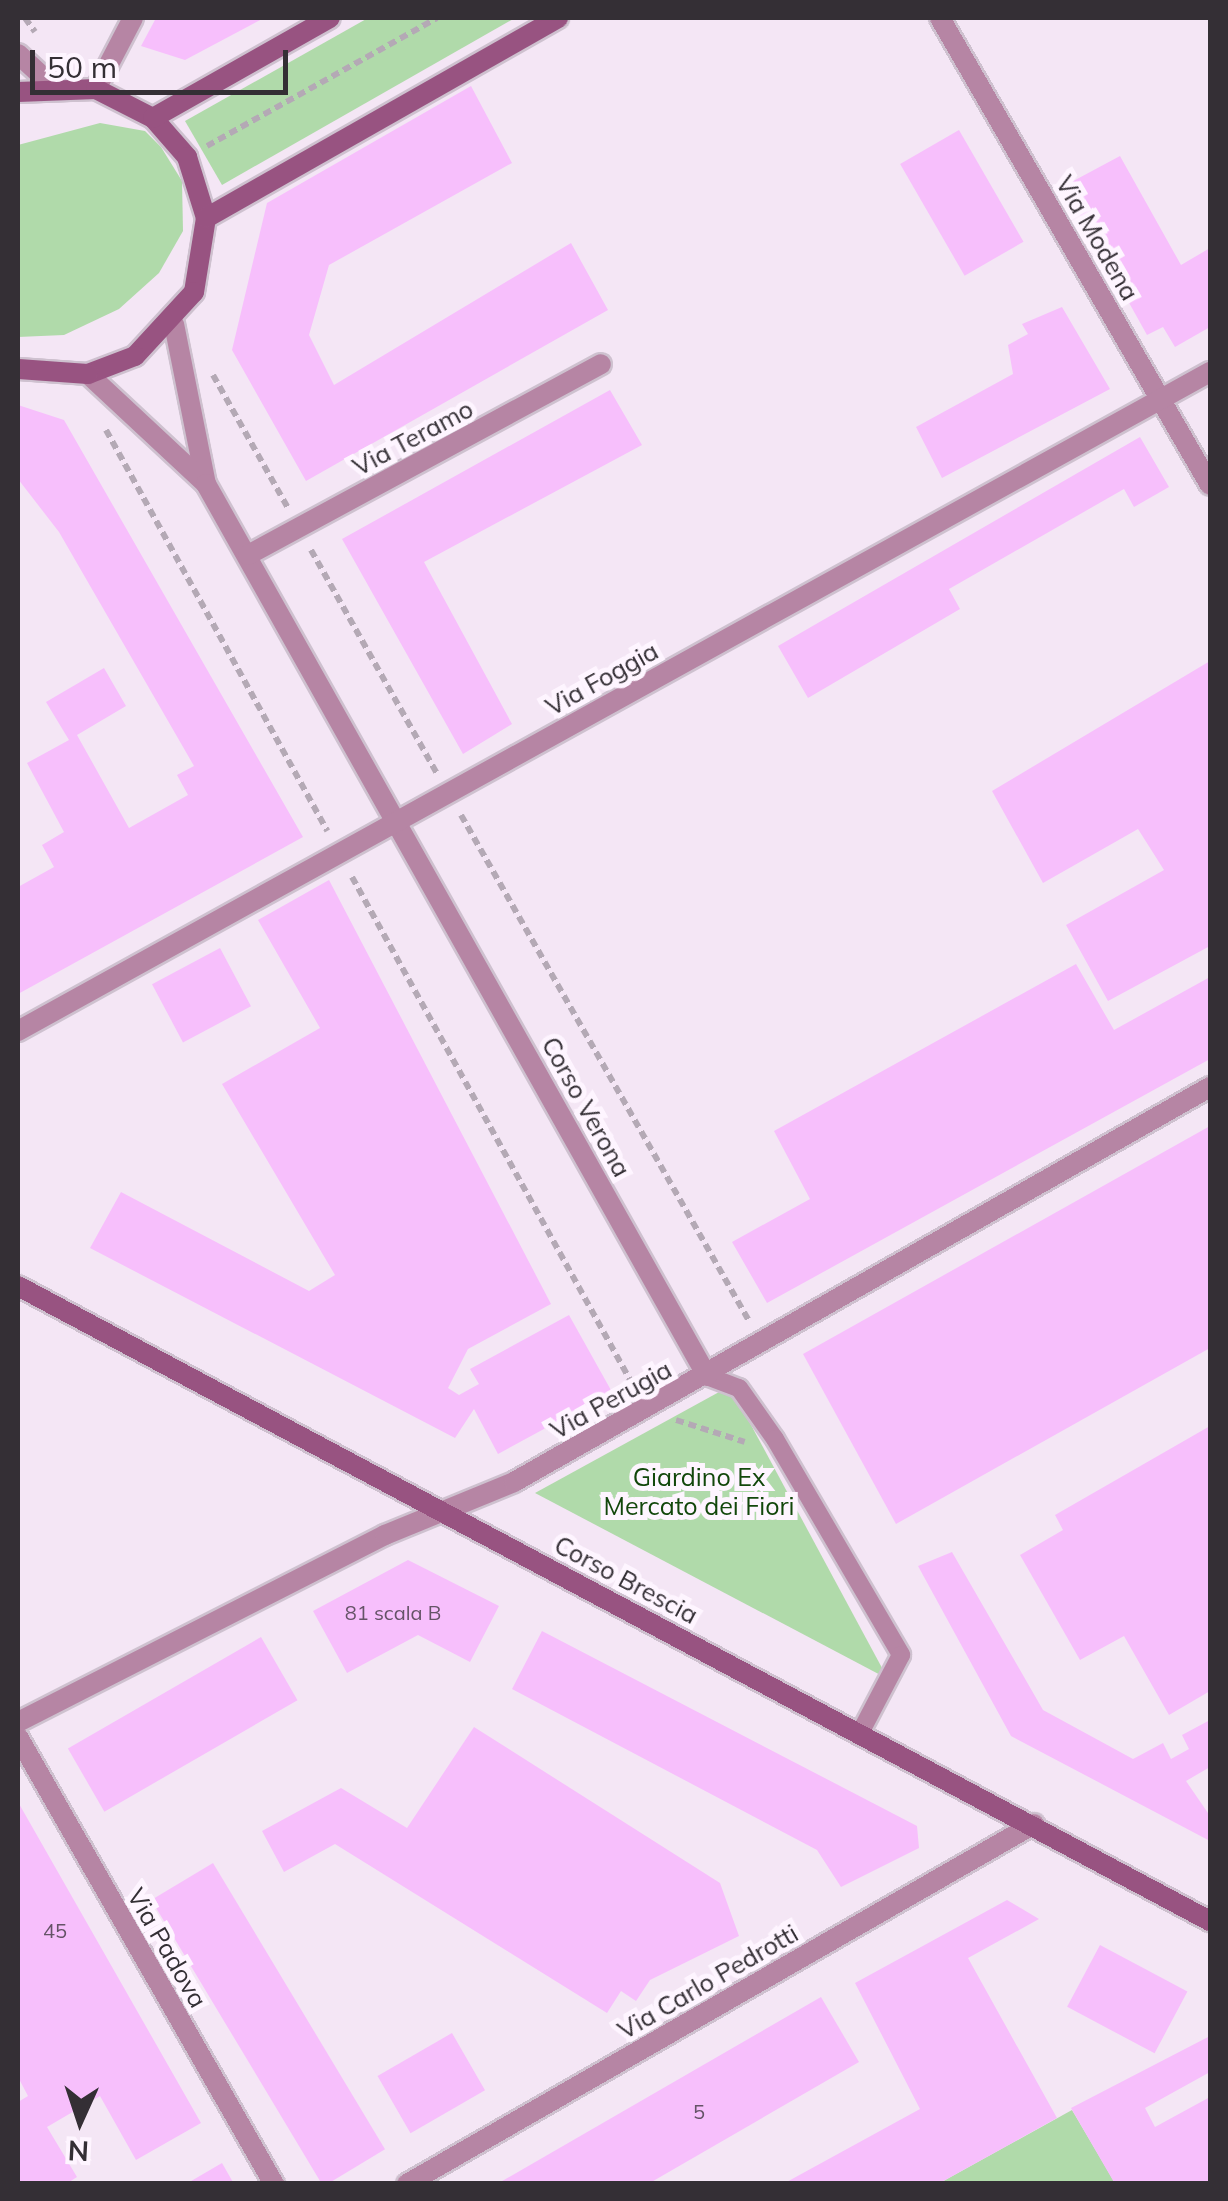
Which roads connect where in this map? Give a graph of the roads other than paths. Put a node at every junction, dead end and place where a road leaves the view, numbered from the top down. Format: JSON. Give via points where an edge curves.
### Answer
{"nodes":[{"id":1,"x":133,"y":18,"type":"edge"},
{"id":2,"x":330,"y":18,"type":"edge"},
{"id":3,"x":558,"y":18,"type":"edge"},
{"id":4,"x":940,"y":18,"type":"edge"},
{"id":5,"x":18,"y":54,"type":"edge"},
{"id":6,"x":52,"y":85,"type":"junction"},
{"id":7,"x":96,"y":89,"type":"junction"},
{"id":8,"x":18,"y":92,"type":"edge"},
{"id":9,"x":153,"y":118,"type":"junction"},
{"id":10,"x":206,"y":218,"type":"junction"},
{"id":11,"x":174,"y":324,"type":"junction"},
{"id":12,"x":601,"y":364,"type":"dead end"},
{"id":13,"x":18,"y":368,"type":"edge"},
{"id":14,"x":1210,"y":372,"type":"edge"},
{"id":15,"x":88,"y":374,"type":"junction"},
{"id":16,"x":1161,"y":400,"type":"junction"},
{"id":17,"x":206,"y":484,"type":"junction"},
{"id":18,"x":1210,"y":484,"type":"edge"},
{"id":19,"x":248,"y":556,"type":"junction"},
{"id":20,"x":398,"y":820,"type":"junction"},
{"id":21,"x":18,"y":1030,"type":"edge"},
{"id":22,"x":1210,"y":1087,"type":"edge"},
{"id":23,"x":18,"y":1286,"type":"edge"},
{"id":24,"x":706,"y":1376,"type":"junction"},
{"id":25,"x":445,"y":1511,"type":"junction"},
{"id":26,"x":18,"y":1722,"type":"edge"},
{"id":27,"x":860,"y":1733,"type":"junction"},
{"id":28,"x":18,"y":1737,"type":"edge"},
{"id":29,"x":1034,"y":1824,"type":"junction"},
{"id":30,"x":1210,"y":1922,"type":"edge"},
{"id":31,"x":274,"y":2184,"type":"edge"},
{"id":32,"x":407,"y":2184,"type":"edge"}],
"edges":[{"from":1,"to":7,"type":"street"},
{"from":2,"to":9,"type":"street"},
{"from":3,"to":10,"type":"street"},
{"from":4,"to":16,"type":"street","name":"Via Modena"},
{"from":5,"to":6,"type":"street"},
{"from":6,"to":7,"type":"street"},
{"from":6,"to":8,"type":"street"},
{"from":7,"to":9,"type":"street"},
{"from":9,"to":10,"type":"street","via":[[187,157]]},
{"from":10,"to":11,"type":"street","via":[[194,292]]},
{"from":11,"to":15,"type":"street","via":[[135,356]]},
{"from":11,"to":17,"type":"street","name":"Corso Verona"},
{"from":12,"to":19,"type":"street","name":"Via Teramo"},
{"from":13,"to":15,"type":"street"},
{"from":14,"to":16,"type":"street","name":"Via Foggia"},
{"from":15,"to":17,"type":"street","name":"Corso Verona"},
{"from":16,"to":18,"type":"street","name":"Via Modena"},
{"from":16,"to":20,"type":"street","name":"Via Foggia"},
{"from":17,"to":19,"type":"street","name":"Corso Verona"},
{"from":19,"to":20,"type":"street","name":"Corso Verona"},
{"from":20,"to":21,"type":"street","name":"Via Foggia"},
{"from":20,"to":24,"type":"street","name":"Corso Verona"},
{"from":22,"to":24,"type":"street","name":"Via Perugia"},
{"from":23,"to":25,"type":"street","name":"Corso Brescia"},
{"from":24,"to":25,"type":"street","name":"Via Perugia"},
{"from":24,"to":27,"type":"lane","via":[[739,1388],[901,1654]]},
{"from":25,"to":26,"type":"street","name":"Via Perugia"},
{"from":25,"to":27,"type":"street","name":"Corso Brescia"},
{"from":27,"to":29,"type":"street","name":"Corso Brescia"},
{"from":28,"to":31,"type":"street","name":"Via Padova"},
{"from":29,"to":30,"type":"street","name":"Corso Brescia"},
{"from":29,"to":32,"type":"street","name":"Via Carlo Pedrotti"}]}
